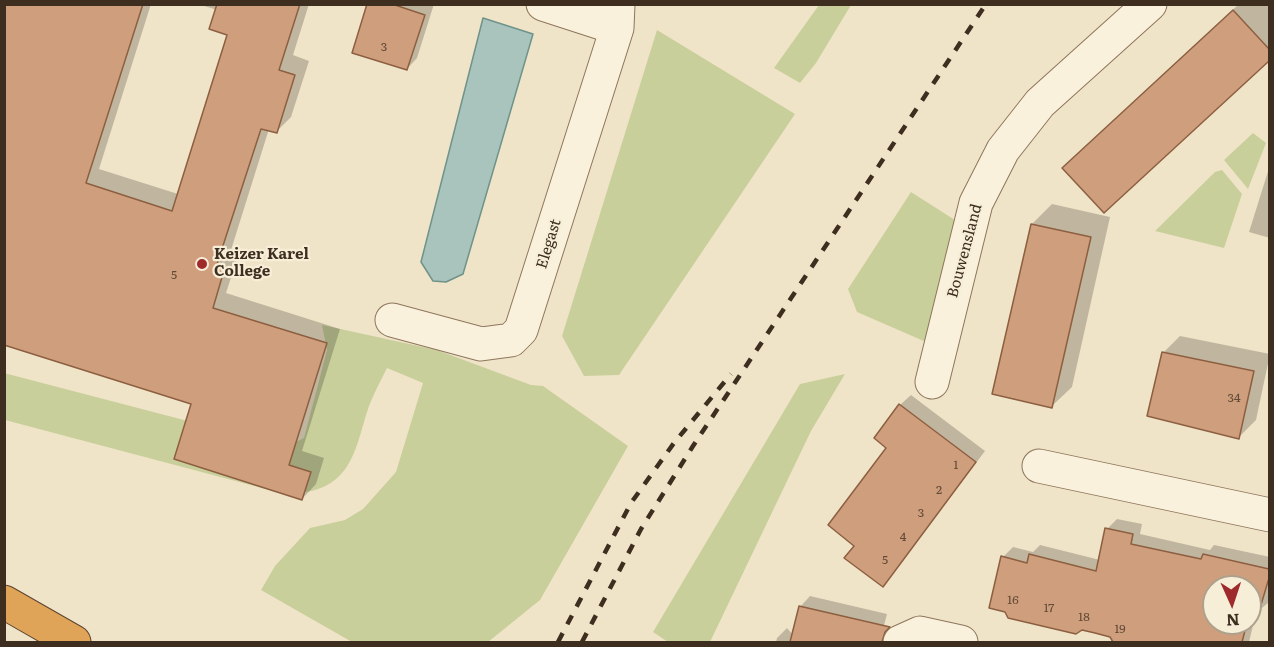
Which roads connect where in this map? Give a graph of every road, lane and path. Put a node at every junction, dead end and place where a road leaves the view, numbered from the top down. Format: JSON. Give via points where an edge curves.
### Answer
{"nodes":[{"id":1,"x":543,"y":4,"type":"edge"},
{"id":2,"x":1150,"y":4,"type":"edge"},
{"id":3,"x":617,"y":16,"type":"edge"},
{"id":4,"x":392,"y":320,"type":"dead end"},
{"id":5,"x":932,"y":382,"type":"dead end"},
{"id":6,"x":1039,"y":466,"type":"dead end"},
{"id":7,"x":1269,"y":515,"type":"edge"},
{"id":8,"x":4,"y":602,"type":"edge"},
{"id":9,"x":74,"y":642,"type":"edge"},
{"id":10,"x":900,"y":642,"type":"edge"},
{"id":11,"x":961,"y":642,"type":"edge"}],
"edges":[{"from":1,"to":3,"type":"street","name":"Elegast"},
{"from":2,"to":5,"type":"street","name":"Bouwensland","via":[[1040,103],[1003,150],[976,203]]},
{"from":3,"to":4,"type":"street","name":"Elegast","via":[[521,330],[511,340],[481,344]]},
{"from":6,"to":7,"type":"street"},
{"from":8,"to":9,"type":"highway"},
{"from":10,"to":11,"type":"street","via":[[920,633]]}]}
